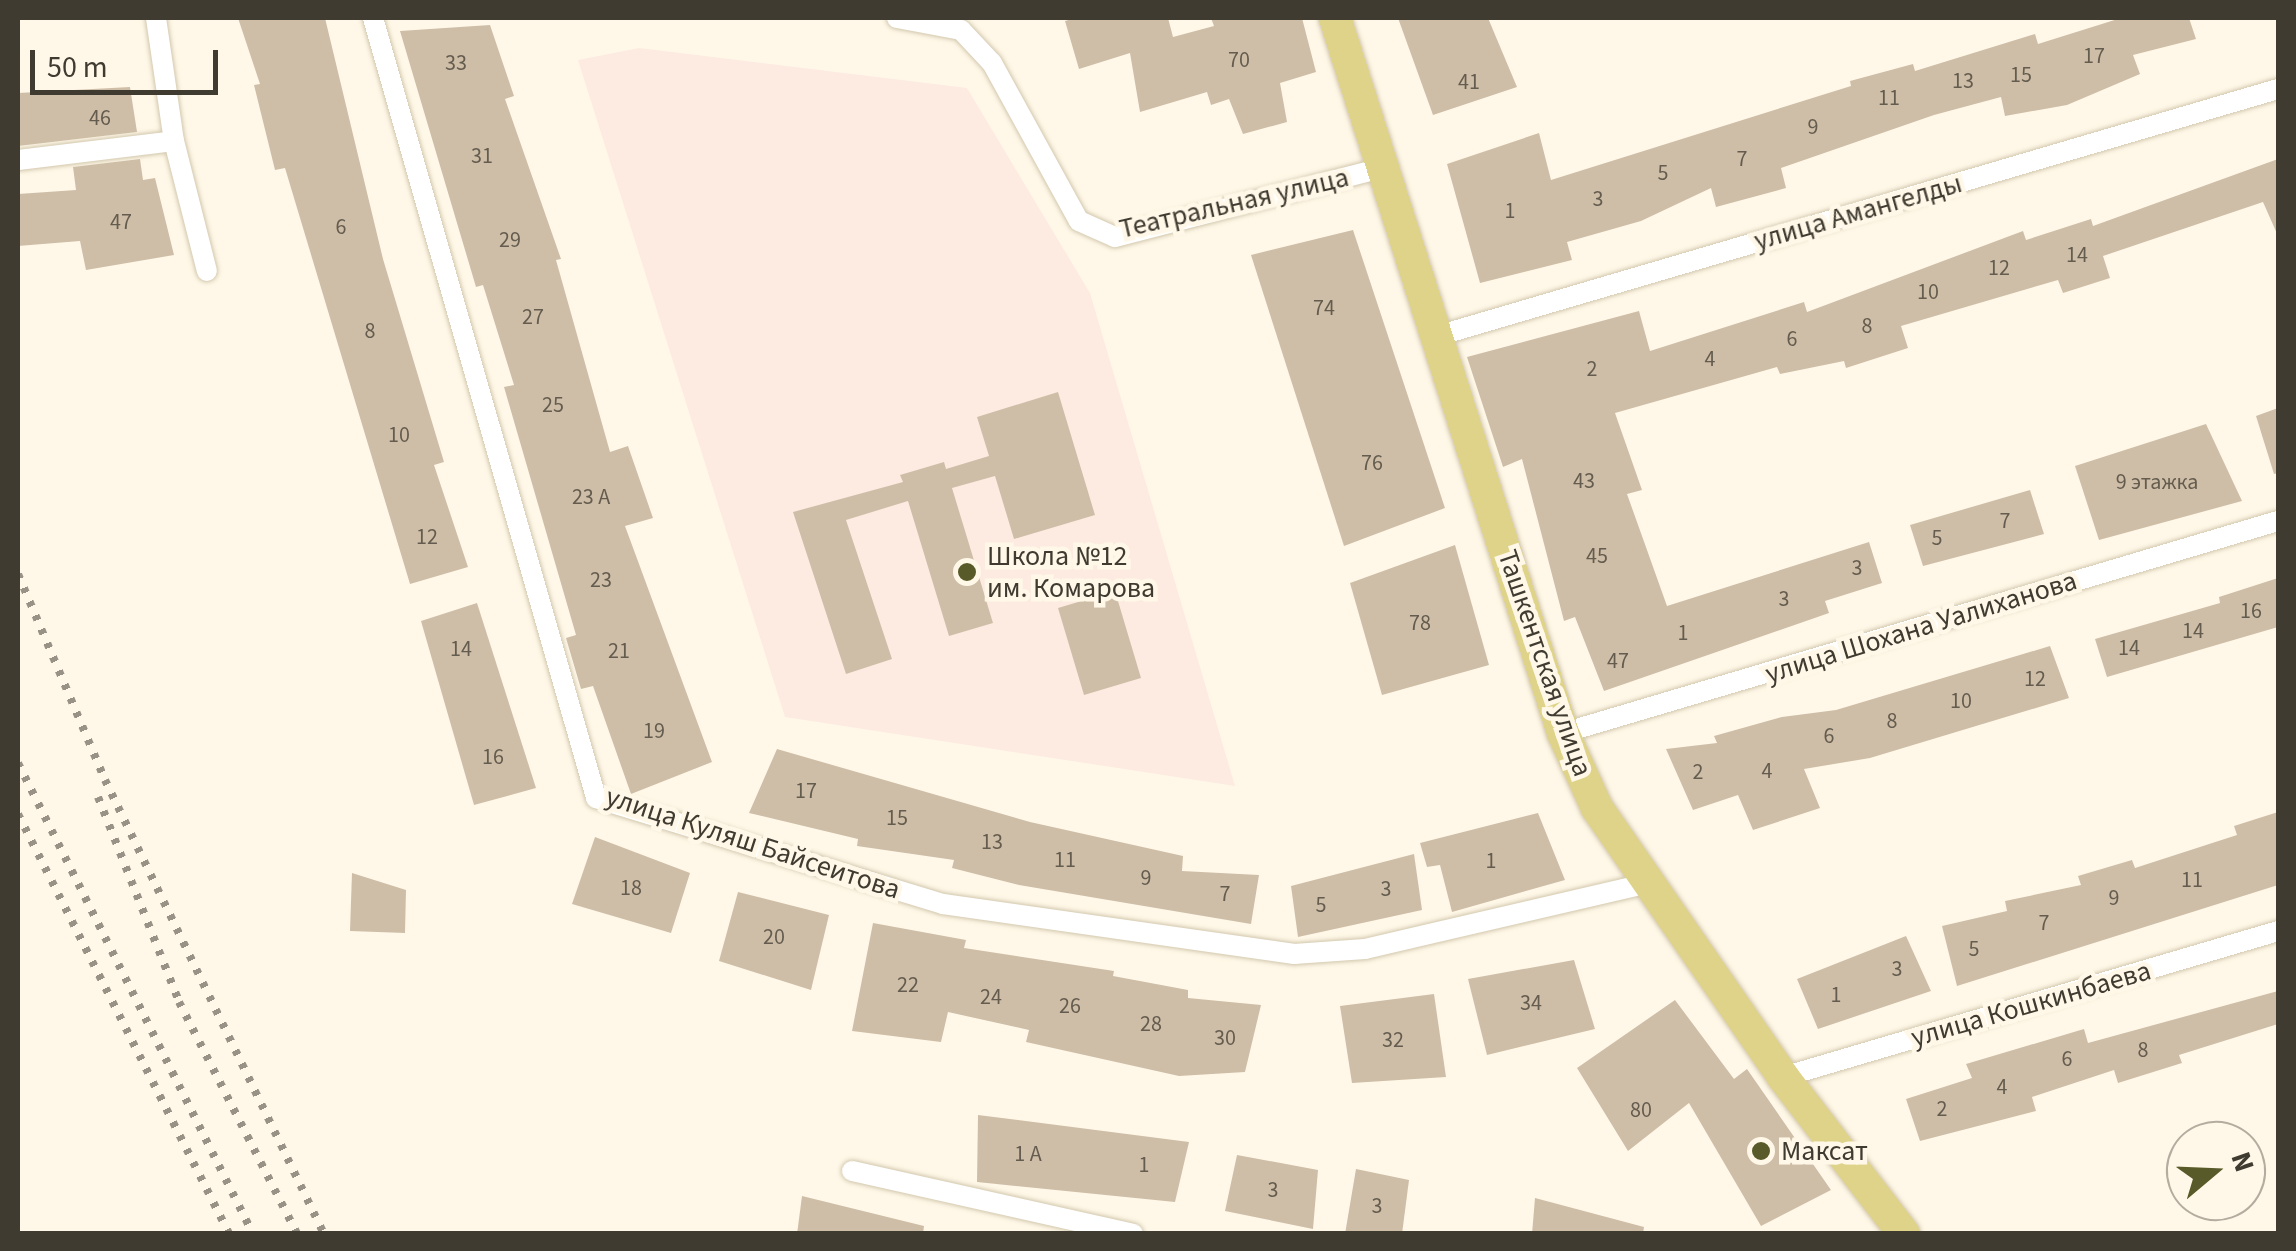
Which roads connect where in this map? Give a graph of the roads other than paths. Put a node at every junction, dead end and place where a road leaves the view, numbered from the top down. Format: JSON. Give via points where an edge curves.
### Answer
{"nodes":[{"id":1,"x":156,"y":18,"type":"edge"},
{"id":2,"x":373,"y":18,"type":"edge"},
{"id":3,"x":897,"y":18,"type":"edge"},
{"id":4,"x":1335,"y":18,"type":"edge"},
{"id":5,"x":2278,"y":89,"type":"edge"},
{"id":6,"x":174,"y":141,"type":"junction"},
{"id":7,"x":18,"y":160,"type":"edge"},
{"id":8,"x":1381,"y":168,"type":"junction"},
{"id":9,"x":207,"y":271,"type":"dead end"},
{"id":10,"x":1436,"y":336,"type":"junction"},
{"id":11,"x":2278,"y":521,"type":"edge"},
{"id":12,"x":1563,"y":733,"type":"junction"},
{"id":13,"x":1644,"y":884,"type":"junction"},
{"id":14,"x":2278,"y":931,"type":"edge"},
{"id":15,"x":1783,"y":1077,"type":"junction"},
{"id":16,"x":852,"y":1170,"type":"dead end"},
{"id":17,"x":1133,"y":1234,"type":"edge"},
{"id":18,"x":1904,"y":1234,"type":"edge"}],
"edges":[{"from":1,"to":6,"type":"street"},
{"from":2,"to":13,"type":"street","name":"улица Куляш Байсеитова","via":[[596,798],[942,904],[1294,954],[1365,949]]},
{"from":3,"to":8,"type":"street","name":"Театральная улица","via":[[961,30],[992,63],[1079,221],[1115,237]]},
{"from":4,"to":8,"type":"main road","name":"Ташкентская улица"},
{"from":5,"to":10,"type":"street","name":"улица Амангелды"},
{"from":6,"to":7,"type":"street"},
{"from":6,"to":9,"type":"street"},
{"from":8,"to":10,"type":"main road","name":"Ташкентская улица"},
{"from":10,"to":12,"type":"main road","name":"Ташкентская улица"},
{"from":11,"to":12,"type":"street","name":"улица Шохана Уалиханова"},
{"from":12,"to":13,"type":"main road","name":"Ташкентская улица","via":[[1597,808]]},
{"from":13,"to":15,"type":"main road","name":"Ташкентская улица"},
{"from":14,"to":15,"type":"street","name":"улица Кошкинбаева"},
{"from":15,"to":18,"type":"main road","name":"Ташкентская улица"},
{"from":16,"to":17,"type":"street"}]}
